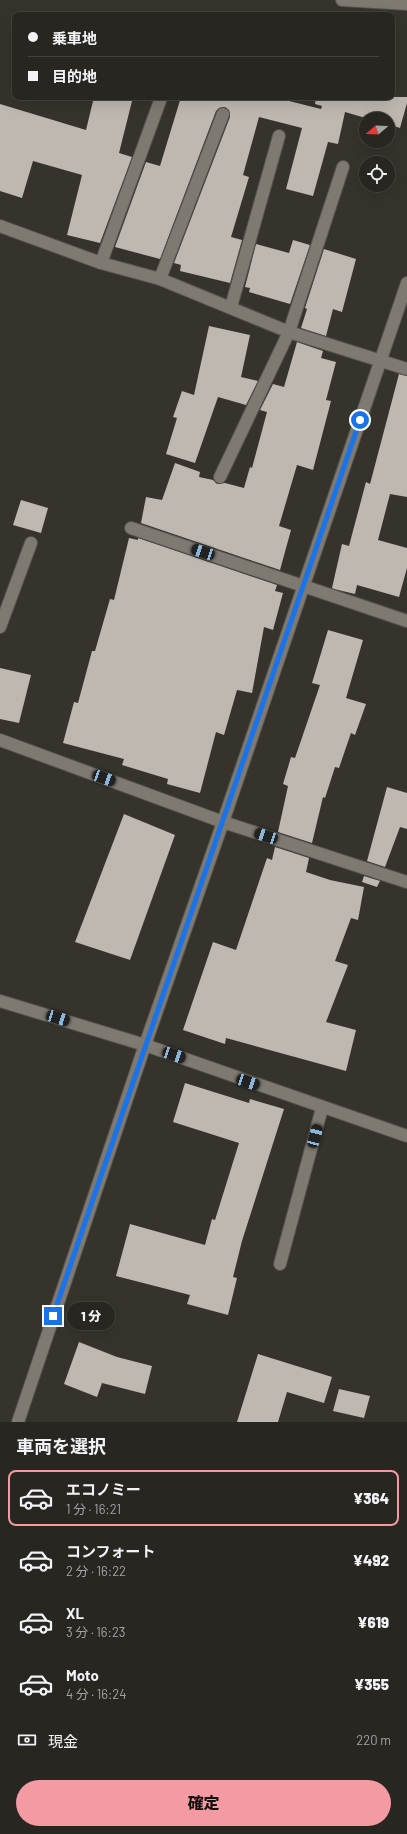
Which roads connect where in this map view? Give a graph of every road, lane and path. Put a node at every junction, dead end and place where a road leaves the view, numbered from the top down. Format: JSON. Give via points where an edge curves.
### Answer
{"nodes":[{"id":1,"x":349,"y":0,"type":"edge"},
{"id":2,"x":407,"y":4,"type":"edge"},
{"id":3,"x":160,"y":100,"type":"edge"},
{"id":4,"x":223,"y":114,"type":"dead end"},
{"id":5,"x":279,"y":136,"type":"dead end"},
{"id":6,"x":343,"y":167,"type":"dead end"},
{"id":7,"x":0,"y":226,"type":"edge"},
{"id":8,"x":101,"y":263,"type":"junction"},
{"id":9,"x":160,"y":279,"type":"junction"},
{"id":10,"x":407,"y":283,"type":"edge"},
{"id":11,"x":231,"y":307,"type":"junction"},
{"id":12,"x":289,"y":332,"type":"junction"},
{"id":13,"x":380,"y":360,"type":"junction"},
{"id":14,"x":407,"y":369,"type":"edge"},
{"id":15,"x":220,"y":477,"type":"dead end"},
{"id":16,"x":131,"y":528,"type":"dead end"},
{"id":17,"x":31,"y":543,"type":"dead end"},
{"id":18,"x":303,"y":585,"type":"junction"},
{"id":19,"x":407,"y":621,"type":"edge"},
{"id":20,"x":0,"y":628,"type":"edge"},
{"id":21,"x":0,"y":740,"type":"edge"},
{"id":22,"x":224,"y":822,"type":"junction"},
{"id":23,"x":407,"y":882,"type":"edge"},
{"id":24,"x":0,"y":1001,"type":"edge"},
{"id":25,"x":145,"y":1045,"type":"junction"},
{"id":26,"x":322,"y":1108,"type":"junction"},
{"id":27,"x":407,"y":1136,"type":"edge"},
{"id":28,"x":280,"y":1264,"type":"dead end"},
{"id":29,"x":18,"y":1422,"type":"edge"}],
"edges":[{"from":1,"to":2,"type":"street"},
{"from":3,"to":8,"type":"street"},
{"from":4,"to":9,"type":"street"},
{"from":5,"to":11,"type":"street"},
{"from":6,"to":12,"type":"street"},
{"from":7,"to":8,"type":"street"},
{"from":8,"to":9,"type":"street"},
{"from":9,"to":11,"type":"street"},
{"from":10,"to":13,"type":"street"},
{"from":11,"to":12,"type":"street"},
{"from":12,"to":13,"type":"street"},
{"from":12,"to":15,"type":"street"},
{"from":13,"to":14,"type":"street"},
{"from":13,"to":18,"type":"street"},
{"from":16,"to":18,"type":"street"},
{"from":17,"to":20,"type":"street"},
{"from":18,"to":19,"type":"street"},
{"from":18,"to":22,"type":"street"},
{"from":21,"to":22,"type":"street"},
{"from":22,"to":23,"type":"street"},
{"from":22,"to":25,"type":"street"},
{"from":24,"to":25,"type":"street"},
{"from":25,"to":26,"type":"street"},
{"from":25,"to":29,"type":"street"},
{"from":26,"to":27,"type":"street"},
{"from":26,"to":28,"type":"street"}]}
